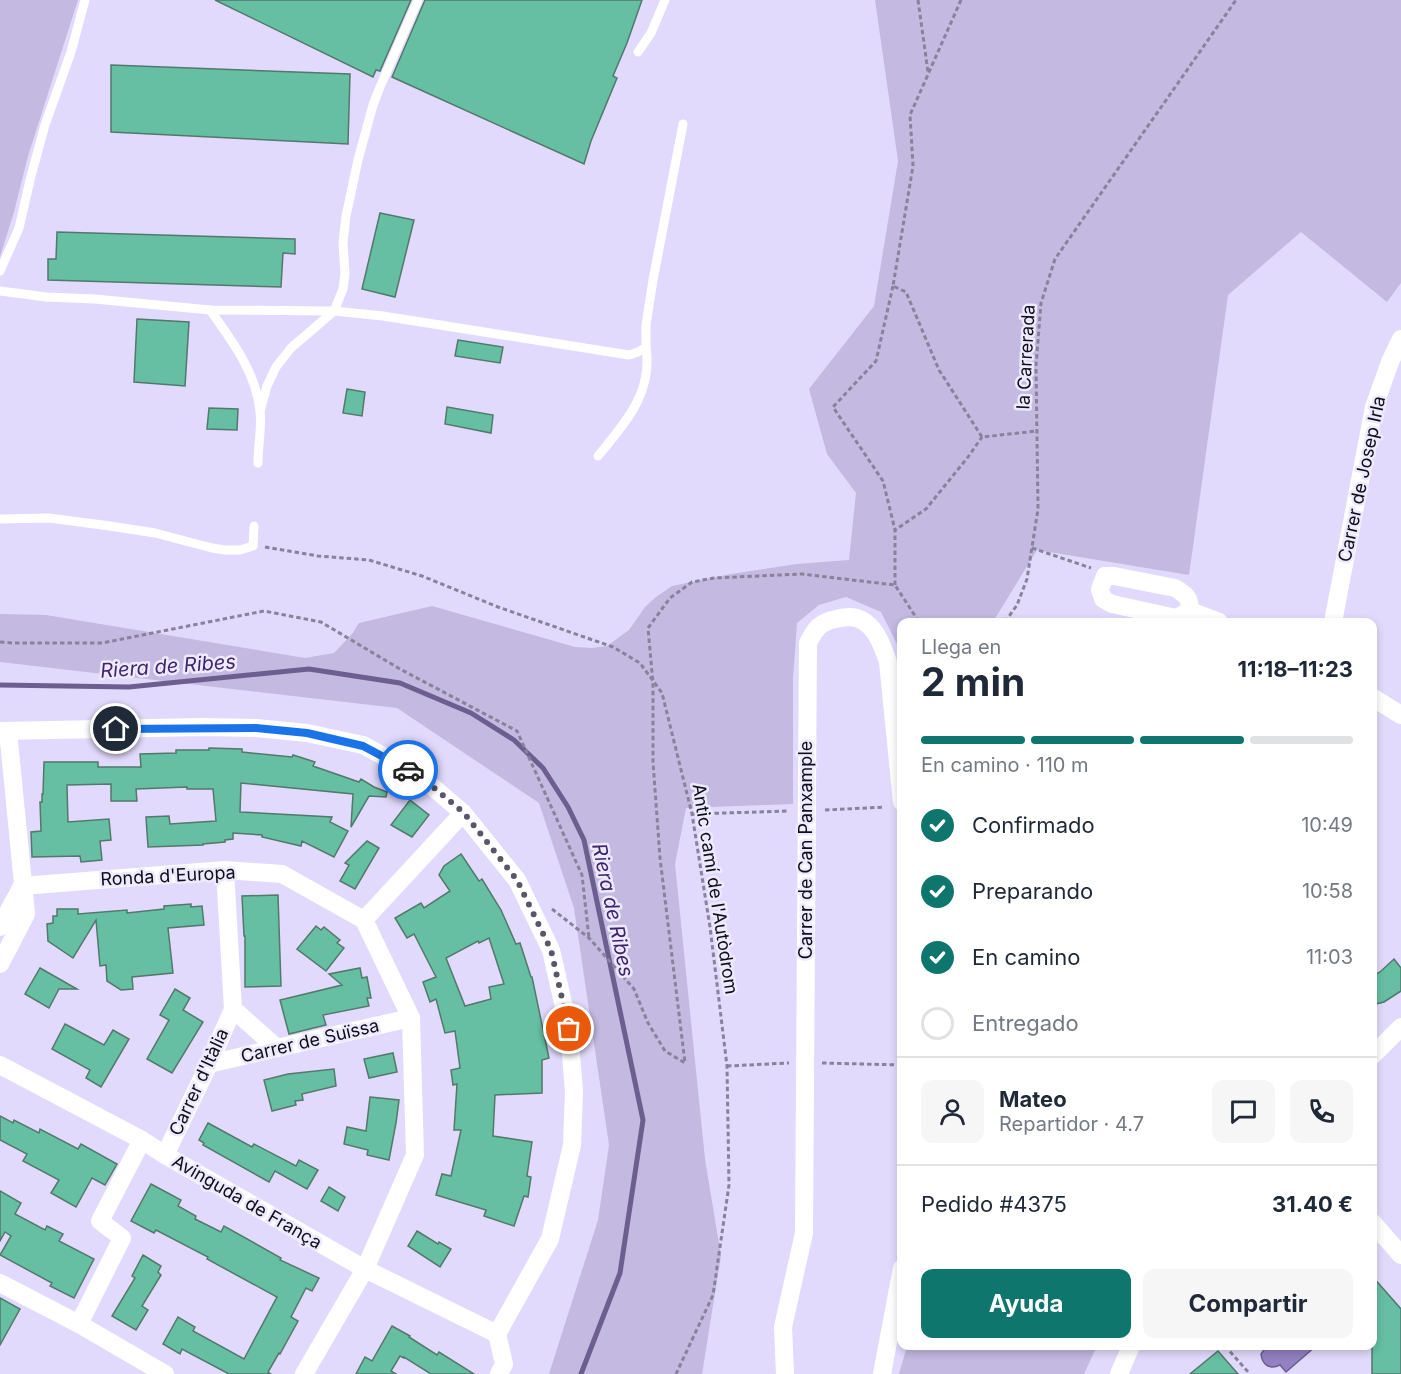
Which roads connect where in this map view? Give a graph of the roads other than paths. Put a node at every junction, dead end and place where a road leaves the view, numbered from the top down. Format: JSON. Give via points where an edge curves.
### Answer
{"nodes":[{"id":1,"x":85,"y":0,"type":"edge"},
{"id":2,"x":418,"y":0,"type":"edge"},
{"id":3,"x":665,"y":0,"type":"edge"},
{"id":4,"x":638,"y":52,"type":"dead end"},
{"id":5,"x":683,"y":124,"type":"dead end"},
{"id":6,"x":0,"y":271,"type":"edge"},
{"id":7,"x":0,"y":291,"type":"edge"},
{"id":8,"x":210,"y":310,"type":"junction"},
{"id":9,"x":334,"y":311,"type":"junction"},
{"id":10,"x":1401,"y":339,"type":"edge"},
{"id":11,"x":646,"y":347,"type":"junction"},
{"id":12,"x":260,"y":411,"type":"junction"},
{"id":13,"x":598,"y":456,"type":"dead end"},
{"id":14,"x":258,"y":463,"type":"dead end"},
{"id":15,"x":0,"y":519,"type":"edge"},
{"id":16,"x":254,"y":525,"type":"dead end"},
{"id":17,"x":1190,"y":611,"type":"junction"},
{"id":18,"x":1208,"y":618,"type":"edge"},
{"id":19,"x":1334,"y":618,"type":"edge"},
{"id":20,"x":1377,"y":700,"type":"edge"},
{"id":21,"x":1401,"y":715,"type":"edge"},
{"id":22,"x":4,"y":731,"type":"edge"},
{"id":23,"x":897,"y":747,"type":"edge"},
{"id":24,"x":464,"y":813,"type":"junction"},
{"id":25,"x":225,"y":870,"type":"junction"},
{"id":26,"x":22,"y":886,"type":"junction"},
{"id":27,"x":364,"y":920,"type":"junction"},
{"id":28,"x":0,"y":927,"type":"edge"},
{"id":29,"x":0,"y":964,"type":"edge"},
{"id":30,"x":233,"y":1009,"type":"junction"},
{"id":31,"x":411,"y":1018,"type":"junction"},
{"id":32,"x":1401,"y":1027,"type":"edge"},
{"id":33,"x":277,"y":1048,"type":"junction"},
{"id":34,"x":1377,"y":1051,"type":"edge"},
{"id":35,"x":209,"y":1064,"type":"junction"},
{"id":36,"x":0,"y":1065,"type":"edge"},
{"id":37,"x":142,"y":1140,"type":"junction"},
{"id":38,"x":165,"y":1155,"type":"junction"},
{"id":39,"x":1377,"y":1228,"type":"edge"},
{"id":40,"x":1401,"y":1255,"type":"edge"},
{"id":41,"x":365,"y":1269,"type":"junction"},
{"id":42,"x":0,"y":1283,"type":"edge"},
{"id":43,"x":897,"y":1294,"type":"edge"},
{"id":44,"x":79,"y":1324,"type":"junction"},
{"id":45,"x":497,"y":1334,"type":"junction"},
{"id":46,"x":1129,"y":1350,"type":"edge"},
{"id":47,"x":165,"y":1374,"type":"edge"},
{"id":48,"x":304,"y":1374,"type":"edge"},
{"id":49,"x":499,"y":1374,"type":"edge"},
{"id":50,"x":785,"y":1374,"type":"edge"},
{"id":51,"x":882,"y":1374,"type":"edge"},
{"id":52,"x":1119,"y":1374,"type":"edge"}],
"edges":[{"from":1,"to":6,"type":"lane","via":[[42,135],[19,228]]},
{"from":2,"to":9,"type":"lane","via":[[373,105],[358,160],[346,216],[343,289]]},
{"from":3,"to":4,"type":"lane"},
{"from":5,"to":11,"type":"lane","via":[[653,280]]},
{"from":7,"to":8,"type":"lane"},
{"from":8,"to":9,"type":"lane"},
{"from":8,"to":12,"type":"lane","via":[[244,361]]},
{"from":9,"to":11,"type":"lane","via":[[629,355]]},
{"from":9,"to":12,"type":"lane","via":[[276,366]]},
{"from":10,"to":19,"type":"street","name":"Carrer de Josep Irla","via":[[1374,407]]},
{"from":11,"to":13,"type":"lane","via":[[647,375],[639,400]]},
{"from":12,"to":14,"type":"lane"},
{"from":15,"to":16,"type":"lane","via":[[49,518],[100,525],[225,550],[253,546]]},
{"from":17,"to":17,"type":"street","via":[[1190,601],[1176,588],[1105,576],[1100,589],[1103,599],[1112,604],[1176,618]]},
{"from":17,"to":18,"type":"street"},
{"from":20,"to":21,"type":"street"},
{"from":22,"to":24,"type":"street","via":[[203,727],[307,733],[363,746],[420,776]]},
{"from":22,"to":26,"type":"street"},
{"from":23,"to":50,"type":"street","name":"Carrer de Can Panxample","via":[[888,662],[874,631],[865,622],[851,617],[831,620],[816,628],[808,643],[804,1233],[783,1327]]},
{"from":24,"to":27,"type":"street"},
{"from":24,"to":45,"type":"street","via":[[517,880],[551,950],[569,1029],[574,1092],[572,1145],[550,1239]]},
{"from":25,"to":26,"type":"street","name":"Ronda d'Europa"},
{"from":25,"to":27,"type":"street","name":"Ronda d'Europa","via":[[282,874]]},
{"from":25,"to":30,"type":"street"},
{"from":26,"to":28,"type":"street"},
{"from":26,"to":29,"type":"street","via":[[26,914]]},
{"from":27,"to":31,"type":"street"},
{"from":30,"to":33,"type":"street"},
{"from":30,"to":35,"type":"street","name":"Carrer d'Itàlia"},
{"from":31,"to":33,"type":"street","name":"Carrer de Suïssa"},
{"from":31,"to":41,"type":"street","via":[[415,1155]]},
{"from":32,"to":34,"type":"street"},
{"from":33,"to":35,"type":"street","name":"Carrer de Suïssa"},
{"from":35,"to":38,"type":"street","name":"Carrer d'Itàlia"},
{"from":36,"to":37,"type":"street","name":"Avinguda de França"},
{"from":37,"to":38,"type":"street","name":"Avinguda de França"},
{"from":37,"to":44,"type":"street","name":"Carrer d'Itàlia","via":[[100,1221],[122,1238]]},
{"from":38,"to":41,"type":"street","name":"Avinguda de França"},
{"from":39,"to":40,"type":"street"},
{"from":41,"to":45,"type":"street","name":"Avinguda de França"},
{"from":41,"to":48,"type":"street"},
{"from":42,"to":44,"type":"street"},
{"from":43,"to":51,"type":"street"},
{"from":44,"to":47,"type":"street"},
{"from":45,"to":49,"type":"street","via":[[504,1364]]},
{"from":46,"to":52,"type":"street"}]}
